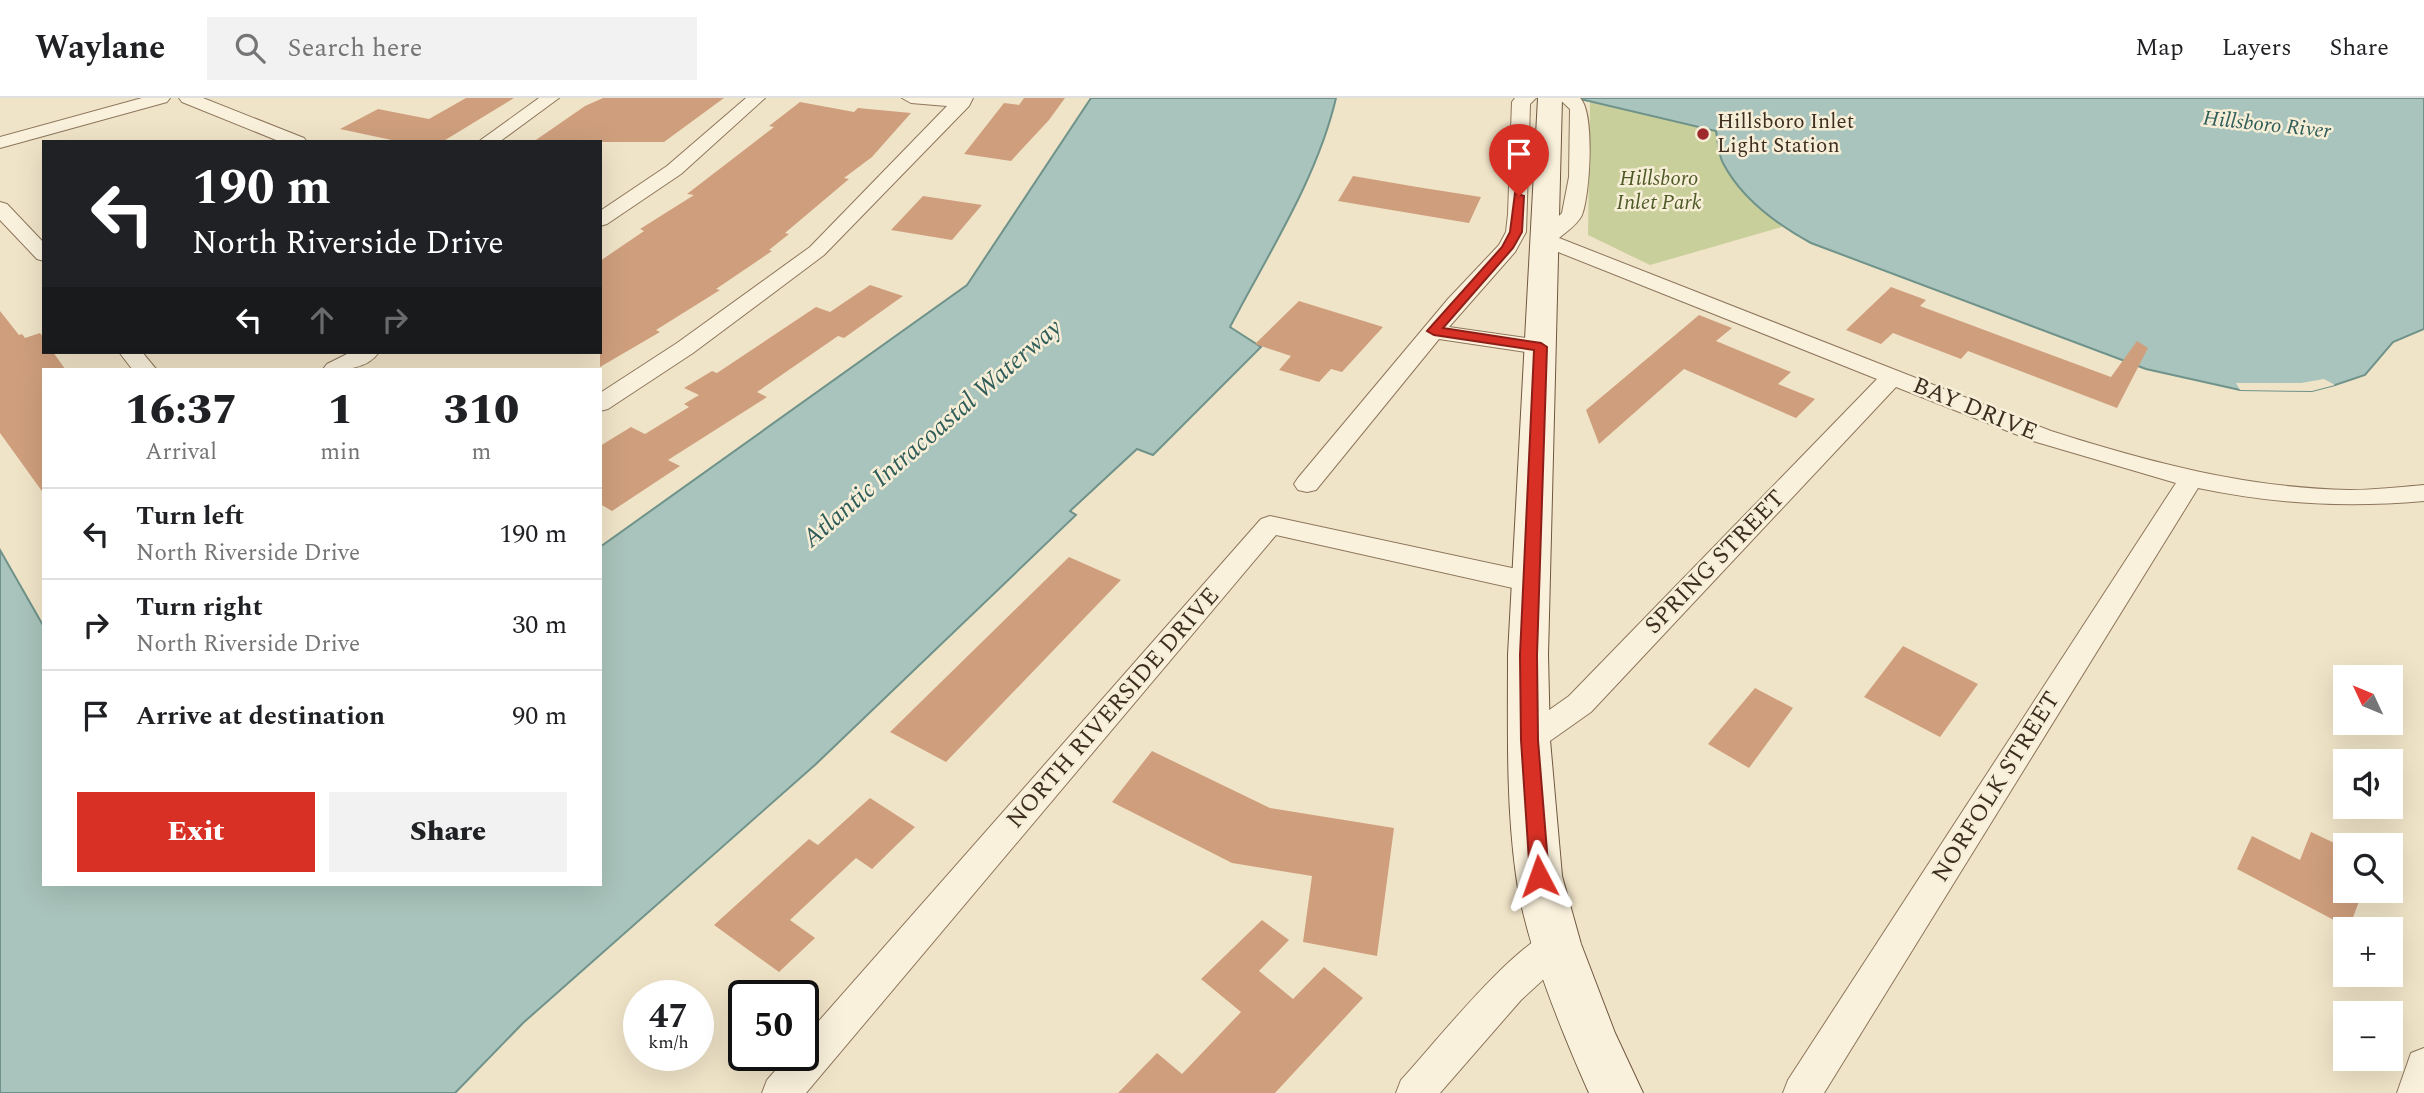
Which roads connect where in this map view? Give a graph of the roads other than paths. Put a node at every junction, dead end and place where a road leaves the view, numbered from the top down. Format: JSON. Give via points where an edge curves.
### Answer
{"nodes":[{"id":1,"x":161,"y":98,"type":"edge"},
{"id":2,"x":188,"y":98,"type":"edge"},
{"id":3,"x":550,"y":98,"type":"edge"},
{"id":4,"x":756,"y":98,"type":"edge"},
{"id":5,"x":911,"y":98,"type":"edge"},
{"id":6,"x":1527,"y":98,"type":"edge"},
{"id":7,"x":1550,"y":98,"type":"edge"},
{"id":8,"x":1566,"y":98,"type":"edge"},
{"id":9,"x":963,"y":100,"type":"edge"},
{"id":10,"x":293,"y":140,"type":"edge"},
{"id":11,"x":490,"y":140,"type":"edge"},
{"id":12,"x":0,"y":143,"type":"edge"},
{"id":13,"x":0,"y":208,"type":"edge"},
{"id":14,"x":602,"y":219,"type":"edge"},
{"id":15,"x":1545,"y":240,"type":"junction"},
{"id":16,"x":42,"y":253,"type":"edge"},
{"id":17,"x":1434,"y":331,"type":"junction"},
{"id":18,"x":1541,"y":347,"type":"junction"},
{"id":19,"x":132,"y":354,"type":"edge"},
{"id":20,"x":364,"y":354,"type":"edge"},
{"id":21,"x":143,"y":368,"type":"edge"},
{"id":22,"x":337,"y":368,"type":"edge"},
{"id":23,"x":1893,"y":376,"type":"junction"},
{"id":24,"x":602,"y":403,"type":"edge"},
{"id":25,"x":2190,"y":481,"type":"junction"},
{"id":26,"x":1307,"y":484,"type":"dead end"},
{"id":27,"x":2424,"y":493,"type":"edge"},
{"id":28,"x":1531,"y":582,"type":"junction"},
{"id":29,"x":1530,"y":740,"type":"junction"},
{"id":30,"x":1557,"y":944,"type":"junction"},
{"id":31,"x":2424,"y":1066,"type":"edge"},
{"id":32,"x":781,"y":1093,"type":"edge"},
{"id":33,"x":1415,"y":1093,"type":"edge"},
{"id":34,"x":1616,"y":1093,"type":"edge"},
{"id":35,"x":1802,"y":1093,"type":"edge"},
{"id":36,"x":2416,"y":1093,"type":"edge"}],
"edges":[{"from":1,"to":12,"type":"street"},
{"from":2,"to":10,"type":"street"},
{"from":3,"to":11,"type":"street"},
{"from":4,"to":14,"type":"street","via":[[674,170]]},
{"from":5,"to":9,"type":"street"},
{"from":6,"to":17,"type":"street","via":[[1521,102],[1516,232]]},
{"from":7,"to":15,"type":"main road"},
{"from":8,"to":15,"type":"street","via":[[1579,109],[1579,177],[1572,215]]},
{"from":9,"to":24,"type":"street","via":[[817,251]]},
{"from":13,"to":16,"type":"street"},
{"from":15,"to":18,"type":"main road"},
{"from":15,"to":23,"type":"street","name":"BAY DRIVE"},
{"from":17,"to":18,"type":"street"},
{"from":17,"to":26,"type":"street"},
{"from":18,"to":28,"type":"main road"},
{"from":19,"to":21,"type":"street"},
{"from":20,"to":22,"type":"street"},
{"from":23,"to":25,"type":"street","name":"BAY DRIVE","via":[[2042,436]]},
{"from":23,"to":29,"type":"street","name":"SPRING STREET","via":[[1580,704]]},
{"from":25,"to":27,"type":"street","name":"BAY DRIVE","via":[[2350,498]]},
{"from":25,"to":35,"type":"street","name":"NORFOLK STREET"},
{"from":28,"to":29,"type":"main road"},
{"from":28,"to":32,"type":"street","name":"NORTH RIVERSIDE DRIVE","via":[[1270,524]]},
{"from":29,"to":30,"type":"main road","via":[[1539,876]]},
{"from":30,"to":33,"type":"street","via":[[1508,988]]},
{"from":30,"to":34,"type":"main road"},
{"from":31,"to":36,"type":"street"}]}
